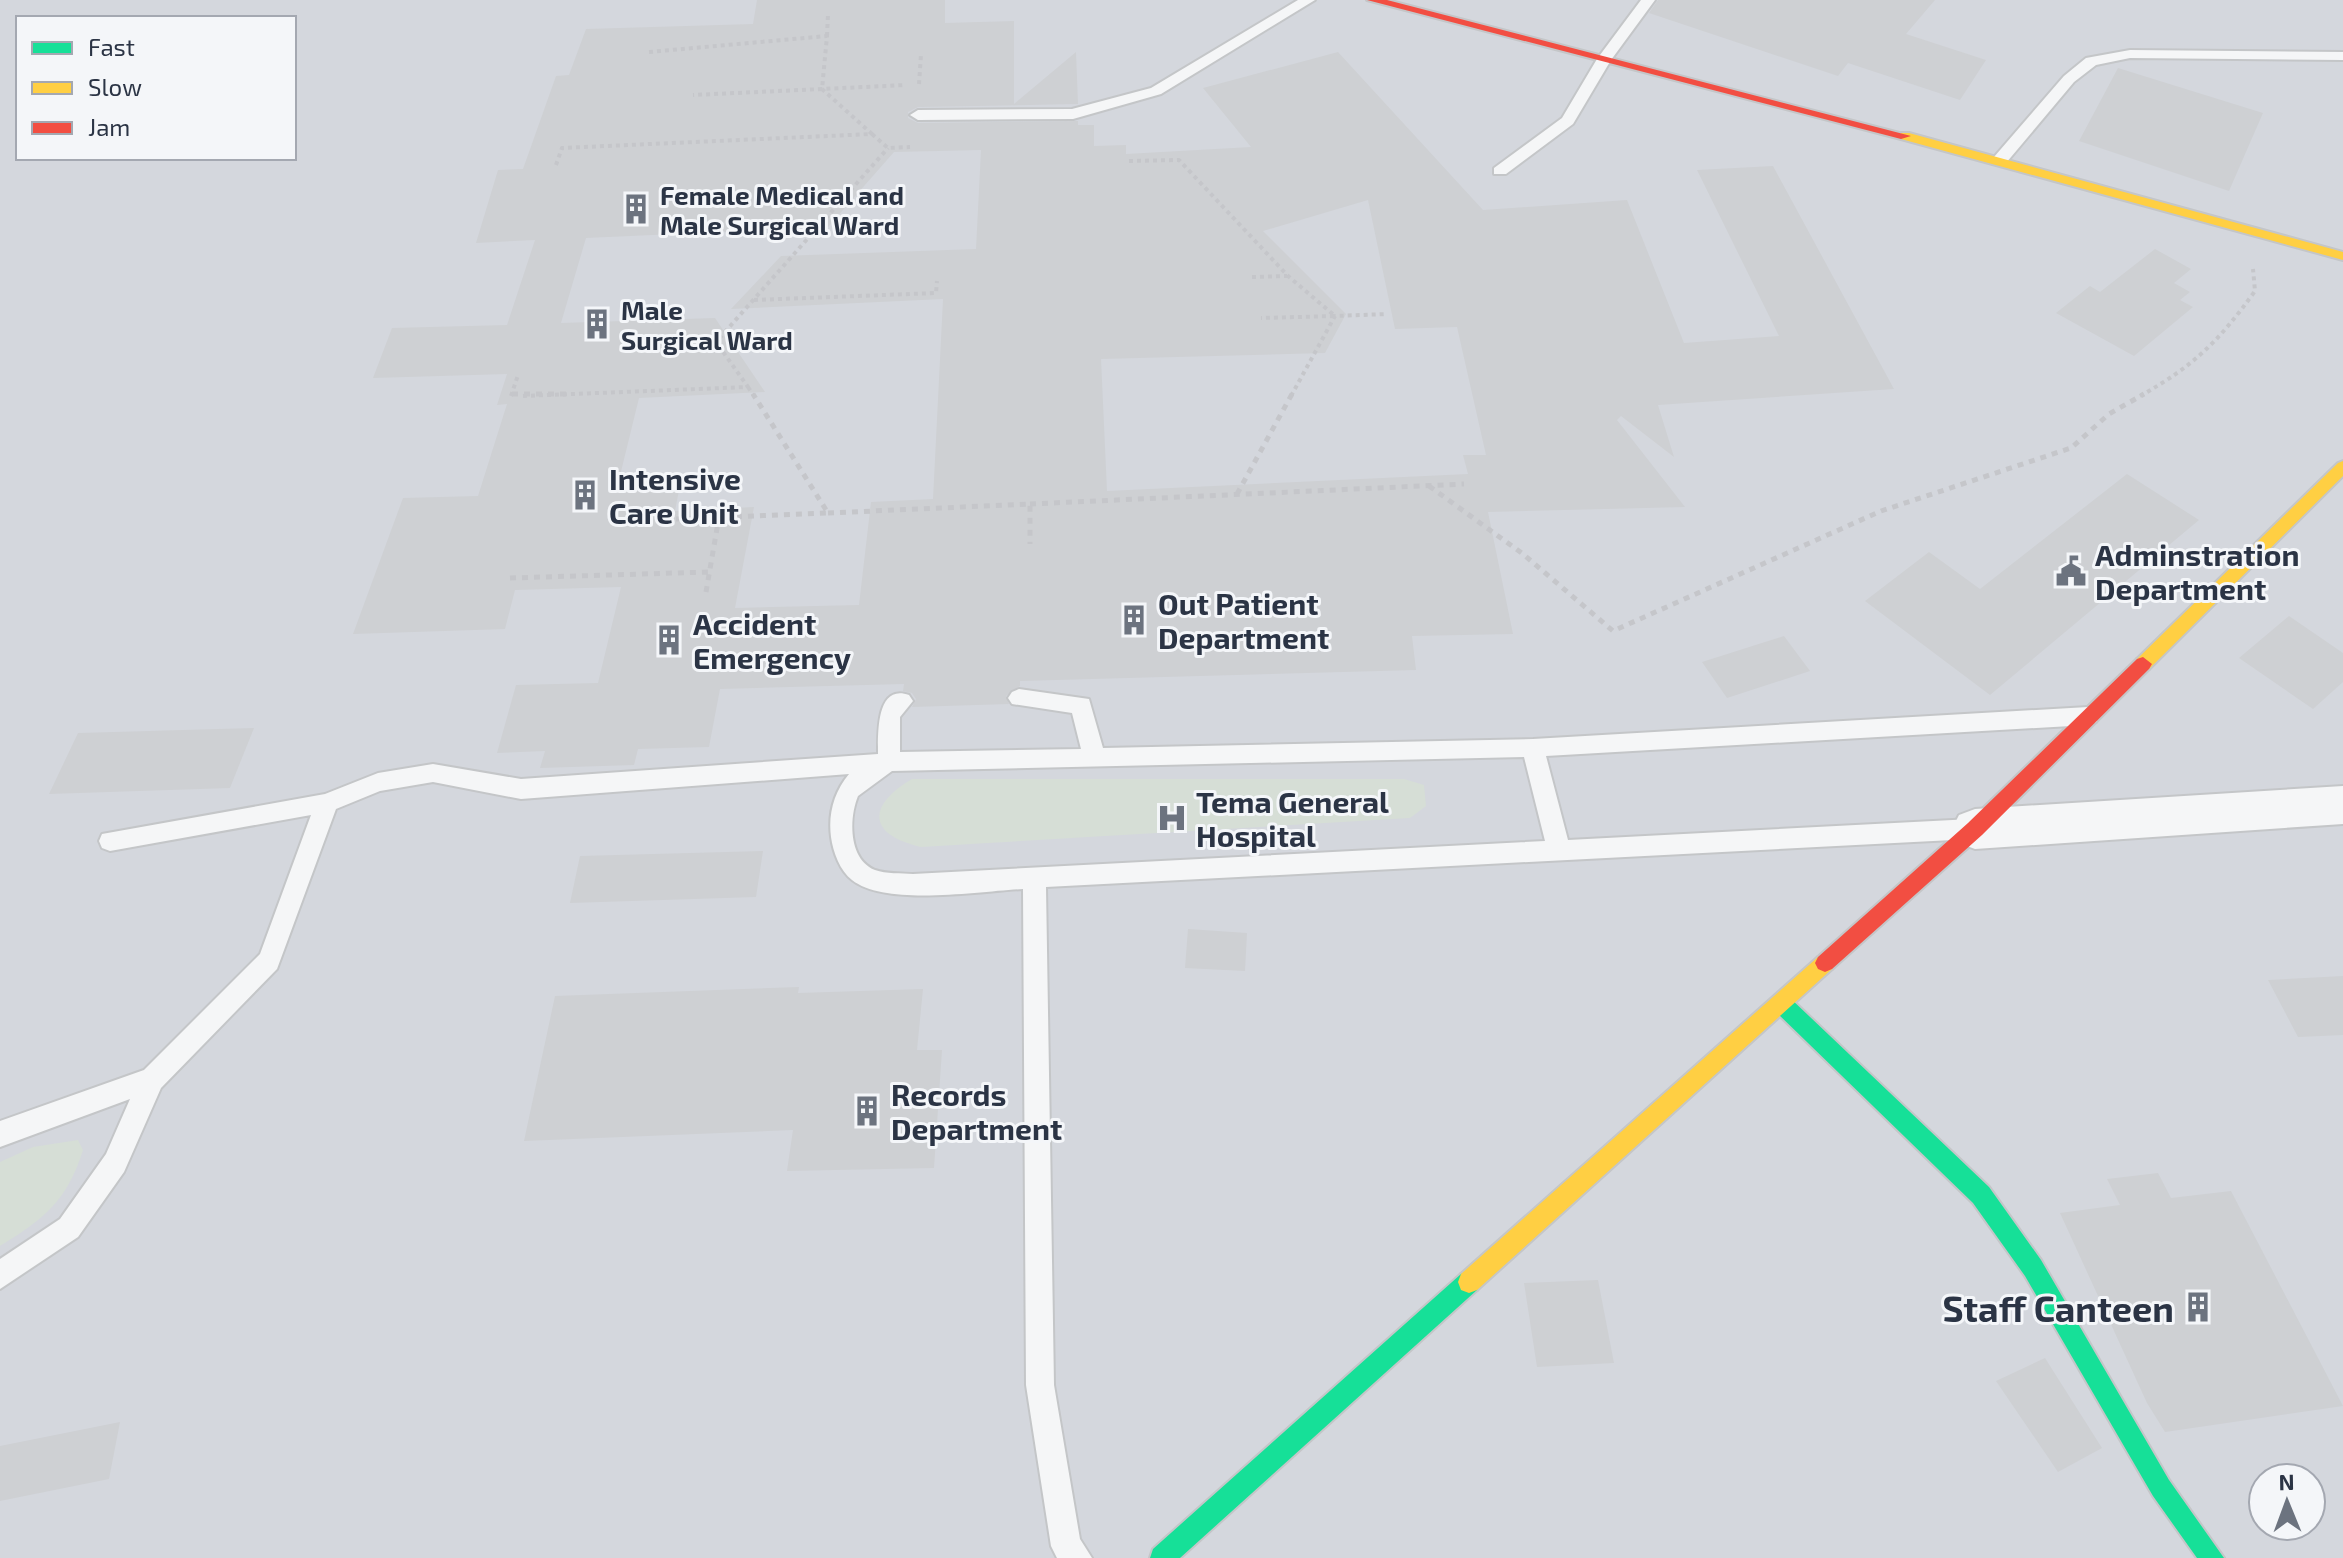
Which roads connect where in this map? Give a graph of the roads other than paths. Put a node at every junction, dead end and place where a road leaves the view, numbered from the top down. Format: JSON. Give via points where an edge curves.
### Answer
{"nodes":[{"id":1,"x":1308,"y":0,"type":"edge"},
{"id":2,"x":1373,"y":0,"type":"edge"},
{"id":3,"x":1648,"y":0,"type":"edge"},
{"id":4,"x":2343,"y":56,"type":"edge"},
{"id":5,"x":1604,"y":59,"type":"junction"},
{"id":6,"x":918,"y":115,"type":"dead end"},
{"id":7,"x":2000,"y":160,"type":"junction"},
{"id":8,"x":1500,"y":171,"type":"dead end"},
{"id":9,"x":2343,"y":256,"type":"edge"},
{"id":10,"x":2343,"y":467,"type":"edge"},
{"id":11,"x":1019,"y":698,"type":"dead end"},
{"id":12,"x":902,"y":701,"type":"dead end"},
{"id":13,"x":2089,"y":716,"type":"junction"},
{"id":14,"x":1533,"y":748,"type":"junction"},
{"id":15,"x":1094,"y":756,"type":"junction"},
{"id":16,"x":889,"y":762,"type":"junction"},
{"id":17,"x":327,"y":803,"type":"junction"},
{"id":18,"x":2343,"y":805,"type":"edge"},
{"id":19,"x":1975,"y":829,"type":"junction"},
{"id":20,"x":110,"y":841,"type":"dead end"},
{"id":21,"x":1559,"y":851,"type":"junction"},
{"id":22,"x":1034,"y":878,"type":"junction"},
{"id":23,"x":1782,"y":1004,"type":"junction"},
{"id":24,"x":152,"y":1079,"type":"junction"},
{"id":25,"x":0,"y":1134,"type":"edge"},
{"id":26,"x":0,"y":1275,"type":"edge"},
{"id":27,"x":1077,"y":1558,"type":"edge"},
{"id":28,"x":1162,"y":1558,"type":"edge"},
{"id":29,"x":2212,"y":1558,"type":"edge"}],
"edges":[{"from":1,"to":6,"type":"lane","via":[[1156,91],[1073,114]]},
{"from":2,"to":5,"type":"street"},
{"from":3,"to":5,"type":"lane"},
{"from":4,"to":7,"type":"lane","via":[[2130,54],[2091,61],[2069,79]]},
{"from":5,"to":7,"type":"street"},
{"from":5,"to":8,"type":"lane","via":[[1568,121]]},
{"from":7,"to":9,"type":"street"},
{"from":10,"to":13,"type":"street"},
{"from":11,"to":15,"type":"lane","via":[[1081,705]]},
{"from":12,"to":16,"type":"lane","via":[[889,714]]},
{"from":13,"to":14,"type":"lane"},
{"from":13,"to":19,"type":"street"},
{"from":14,"to":15,"type":"lane"},
{"from":14,"to":21,"type":"lane"},
{"from":15,"to":16,"type":"lane"},
{"from":16,"to":17,"type":"lane","via":[[521,789],[433,773],[378,782]]},
{"from":16,"to":22,"type":"lane","via":[[855,782],[842,806],[843,839],[858,872],[876,881],[913,884]]},
{"from":17,"to":20,"type":"lane"},
{"from":17,"to":24,"type":"lane","via":[[269,961]]},
{"from":18,"to":19,"type":"street"},
{"from":19,"to":21,"type":"lane"},
{"from":19,"to":23,"type":"street"},
{"from":21,"to":22,"type":"lane"},
{"from":22,"to":27,"type":"lane","via":[[1040,1385],[1066,1546]]},
{"from":23,"to":28,"type":"street"},
{"from":23,"to":29,"type":"street","via":[[1981,1195],[2033,1268],[2161,1488]]},
{"from":24,"to":25,"type":"lane"},
{"from":24,"to":26,"type":"lane","via":[[115,1163],[69,1228]]}]}
